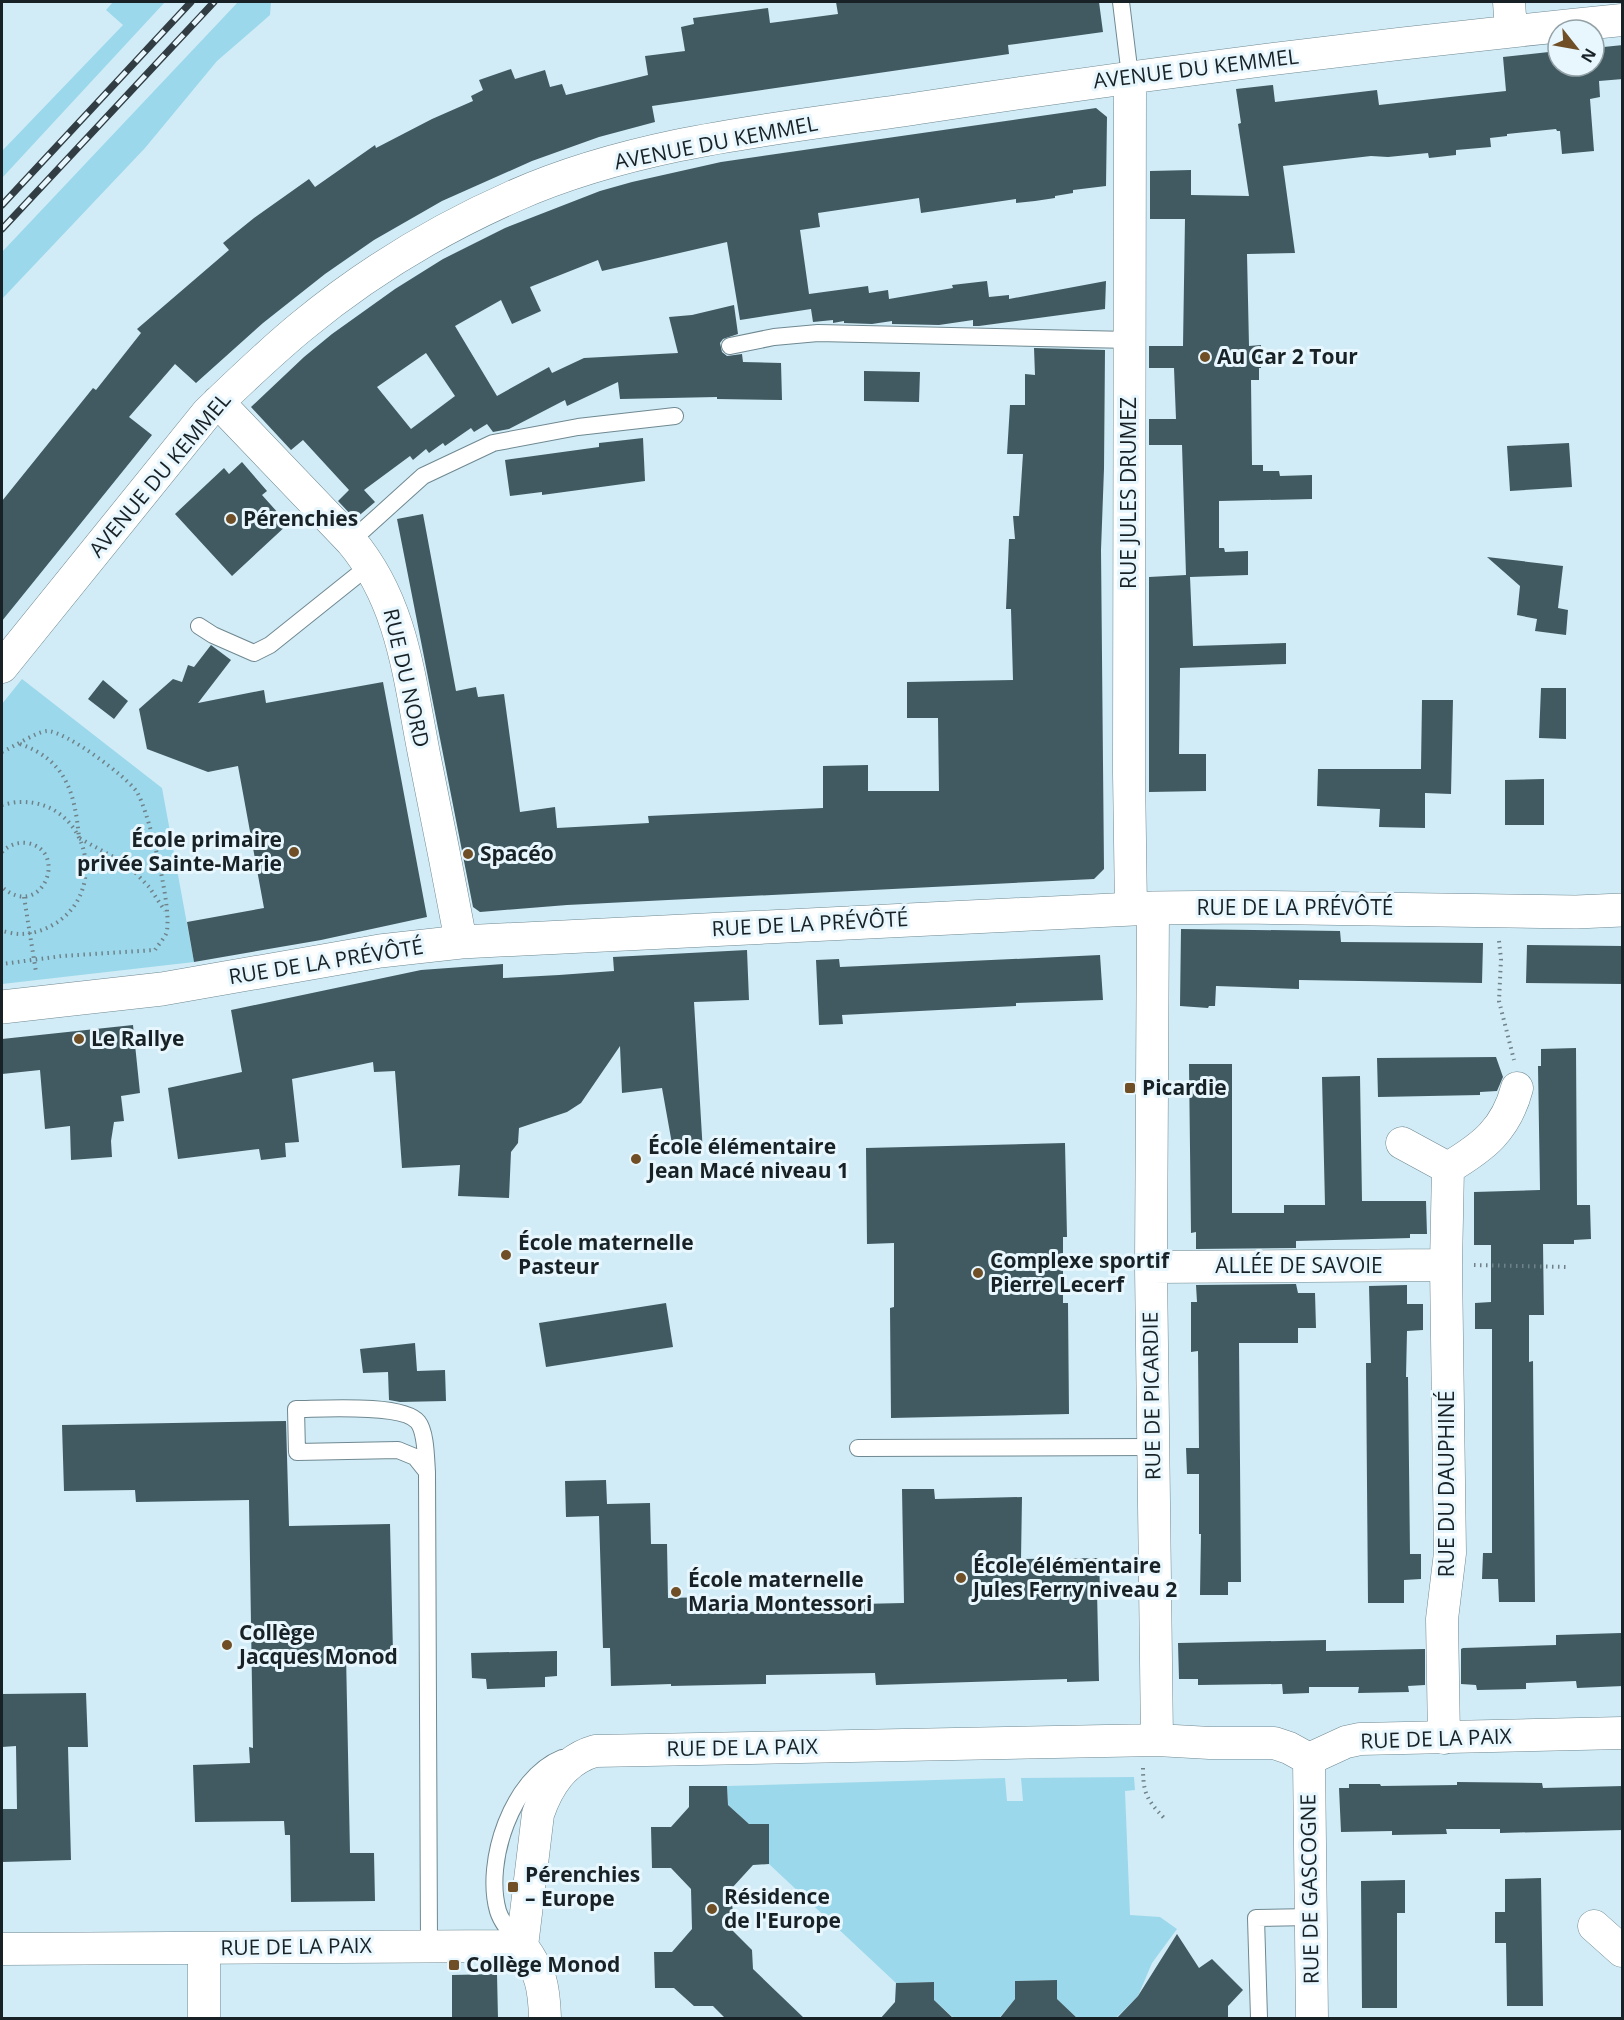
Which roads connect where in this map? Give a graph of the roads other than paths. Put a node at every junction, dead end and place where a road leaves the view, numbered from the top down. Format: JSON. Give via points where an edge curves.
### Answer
{"nodes":[{"id":1,"x":1121,"y":2,"type":"edge"},
{"id":2,"x":1510,"y":16,"type":"edge"},
{"id":3,"x":1623,"y":20,"type":"edge"},
{"id":4,"x":1130,"y":76,"type":"junction"},
{"id":5,"x":1130,"y":340,"type":"junction"},
{"id":6,"x":730,"y":346,"type":"dead end"},
{"id":7,"x":218,"y":402,"type":"junction"},
{"id":8,"x":675,"y":416,"type":"dead end"},
{"id":9,"x":351,"y":541,"type":"junction"},
{"id":10,"x":370,"y":565,"type":"junction"},
{"id":11,"x":199,"y":626,"type":"dead end"},
{"id":12,"x":2,"y":667,"type":"edge"},
{"id":13,"x":1142,"y":908,"type":"junction"},
{"id":14,"x":1623,"y":910,"type":"edge"},
{"id":15,"x":461,"y":942,"type":"junction"},
{"id":16,"x":2,"y":1007,"type":"edge"},
{"id":17,"x":1517,"y":1088,"type":"road end"},
{"id":18,"x":1402,"y":1143,"type":"dead end"},
{"id":19,"x":1448,"y":1168,"type":"junction"},
{"id":20,"x":1446,"y":1265,"type":"junction"},
{"id":21,"x":1151,"y":1267,"type":"junction"},
{"id":22,"x":1153,"y":1447,"type":"junction"},
{"id":23,"x":858,"y":1448,"type":"dead end"},
{"id":24,"x":427,"y":1472,"type":"junction"},
{"id":25,"x":1623,"y":1733,"type":"edge"},
{"id":26,"x":1444,"y":1738,"type":"junction"},
{"id":27,"x":1150,"y":1740,"type":"junction"},
{"id":28,"x":1309,"y":1759,"type":"junction"},
{"id":29,"x":1311,"y":1917,"type":"junction"},
{"id":30,"x":1594,"y":1926,"type":"dead end"},
{"id":31,"x":429,"y":1946,"type":"junction"},
{"id":32,"x":522,"y":1946,"type":"junction"},
{"id":33,"x":2,"y":1949,"type":"edge"},
{"id":34,"x":204,"y":1949,"type":"junction"},
{"id":35,"x":1623,"y":1951,"type":"edge"},
{"id":36,"x":204,"y":2019,"type":"edge"},
{"id":37,"x":545,"y":2019,"type":"edge"},
{"id":38,"x":1259,"y":2019,"type":"edge"},
{"id":39,"x":1312,"y":2019,"type":"edge"}],
"edges":[{"from":1,"to":4,"type":"lane"},
{"from":2,"to":3,"type":"street","name":"AVENUE DU KEMMEL"},
{"from":2,"to":4,"type":"street","name":"AVENUE DU KEMMEL"},
{"from":4,"to":5,"type":"street","name":"RUE JULES DRUMEZ"},
{"from":4,"to":7,"type":"street","name":"AVENUE DU KEMMEL","via":[[680,145],[549,182],[451,226],[386,265],[300,327]]},
{"from":5,"to":6,"type":"lane","via":[[818,333]]},
{"from":5,"to":13,"type":"street","name":"RUE JULES DRUMEZ"},
{"from":7,"to":9,"type":"street","name":"RUE DU NORD"},
{"from":7,"to":12,"type":"street","name":"AVENUE DU KEMMEL"},
{"from":8,"to":9,"type":"lane","via":[[578,427],[493,443],[423,476]]},
{"from":9,"to":10,"type":"street","name":"RUE DU NORD"},
{"from":10,"to":11,"type":"lane","via":[[270,645],[254,653]]},
{"from":10,"to":15,"type":"street","name":"RUE DU NORD","via":[[393,612],[406,658]]},
{"from":13,"to":14,"type":"street","name":"RUE DE LA PRÉVÔTÉ"},
{"from":13,"to":15,"type":"street","name":"RUE DE LA PRÉVÔTÉ"},
{"from":13,"to":21,"type":"street","name":"RUE DE PICARDIE"},
{"from":15,"to":16,"type":"street","name":"RUE DE LA PRÉVÔTÉ","via":[[380,951],[162,989]]},
{"from":17,"to":19,"type":"street","via":[[1499,1128],[1476,1151]]},
{"from":18,"to":19,"type":"street"},
{"from":19,"to":20,"type":"street","name":"RUE DU DAUPHINÉ"},
{"from":20,"to":21,"type":"street","name":"ALLÉE DE SAVOIE"},
{"from":20,"to":26,"type":"street","name":"RUE DU DAUPHINÉ","via":[[1450,1553],[1442,1619]]},
{"from":21,"to":22,"type":"street","name":"RUE DE PICARDIE"},
{"from":22,"to":23,"type":"lane"},
{"from":22,"to":27,"type":"street","name":"RUE DE PICARDIE"},
{"from":24,"to":24,"type":"lane","via":[[418,1422],[404,1413],[296,1408],[297,1452],[398,1450],[415,1457]]},
{"from":24,"to":31,"type":"lane"},
{"from":25,"to":26,"type":"street","name":"RUE DE LA PAIX"},
{"from":26,"to":28,"type":"street","name":"RUE DE LA PAIX","via":[[1360,1739]]},
{"from":27,"to":28,"type":"street","name":"RUE DE LA PAIX","via":[[1274,1743]]},
{"from":27,"to":32,"type":"street","name":"RUE DE LA PAIX","via":[[595,1751],[565,1768],[551,1783],[542,1803]]},
{"from":28,"to":29,"type":"street","name":"RUE DE GASCOGNE"},
{"from":29,"to":38,"type":"lane","via":[[1256,1918]]},
{"from":29,"to":39,"type":"street","name":"RUE DE GASCOGNE"},
{"from":30,"to":35,"type":"street"},
{"from":31,"to":32,"type":"street","name":"RUE DE LA PAIX"},
{"from":31,"to":34,"type":"street","name":"RUE DE LA PAIX"},
{"from":32,"to":37,"type":"street","via":[[535,1963],[542,1982]]},
{"from":33,"to":34,"type":"street","name":"RUE DE LA PAIX"},
{"from":34,"to":36,"type":"street"}]}
